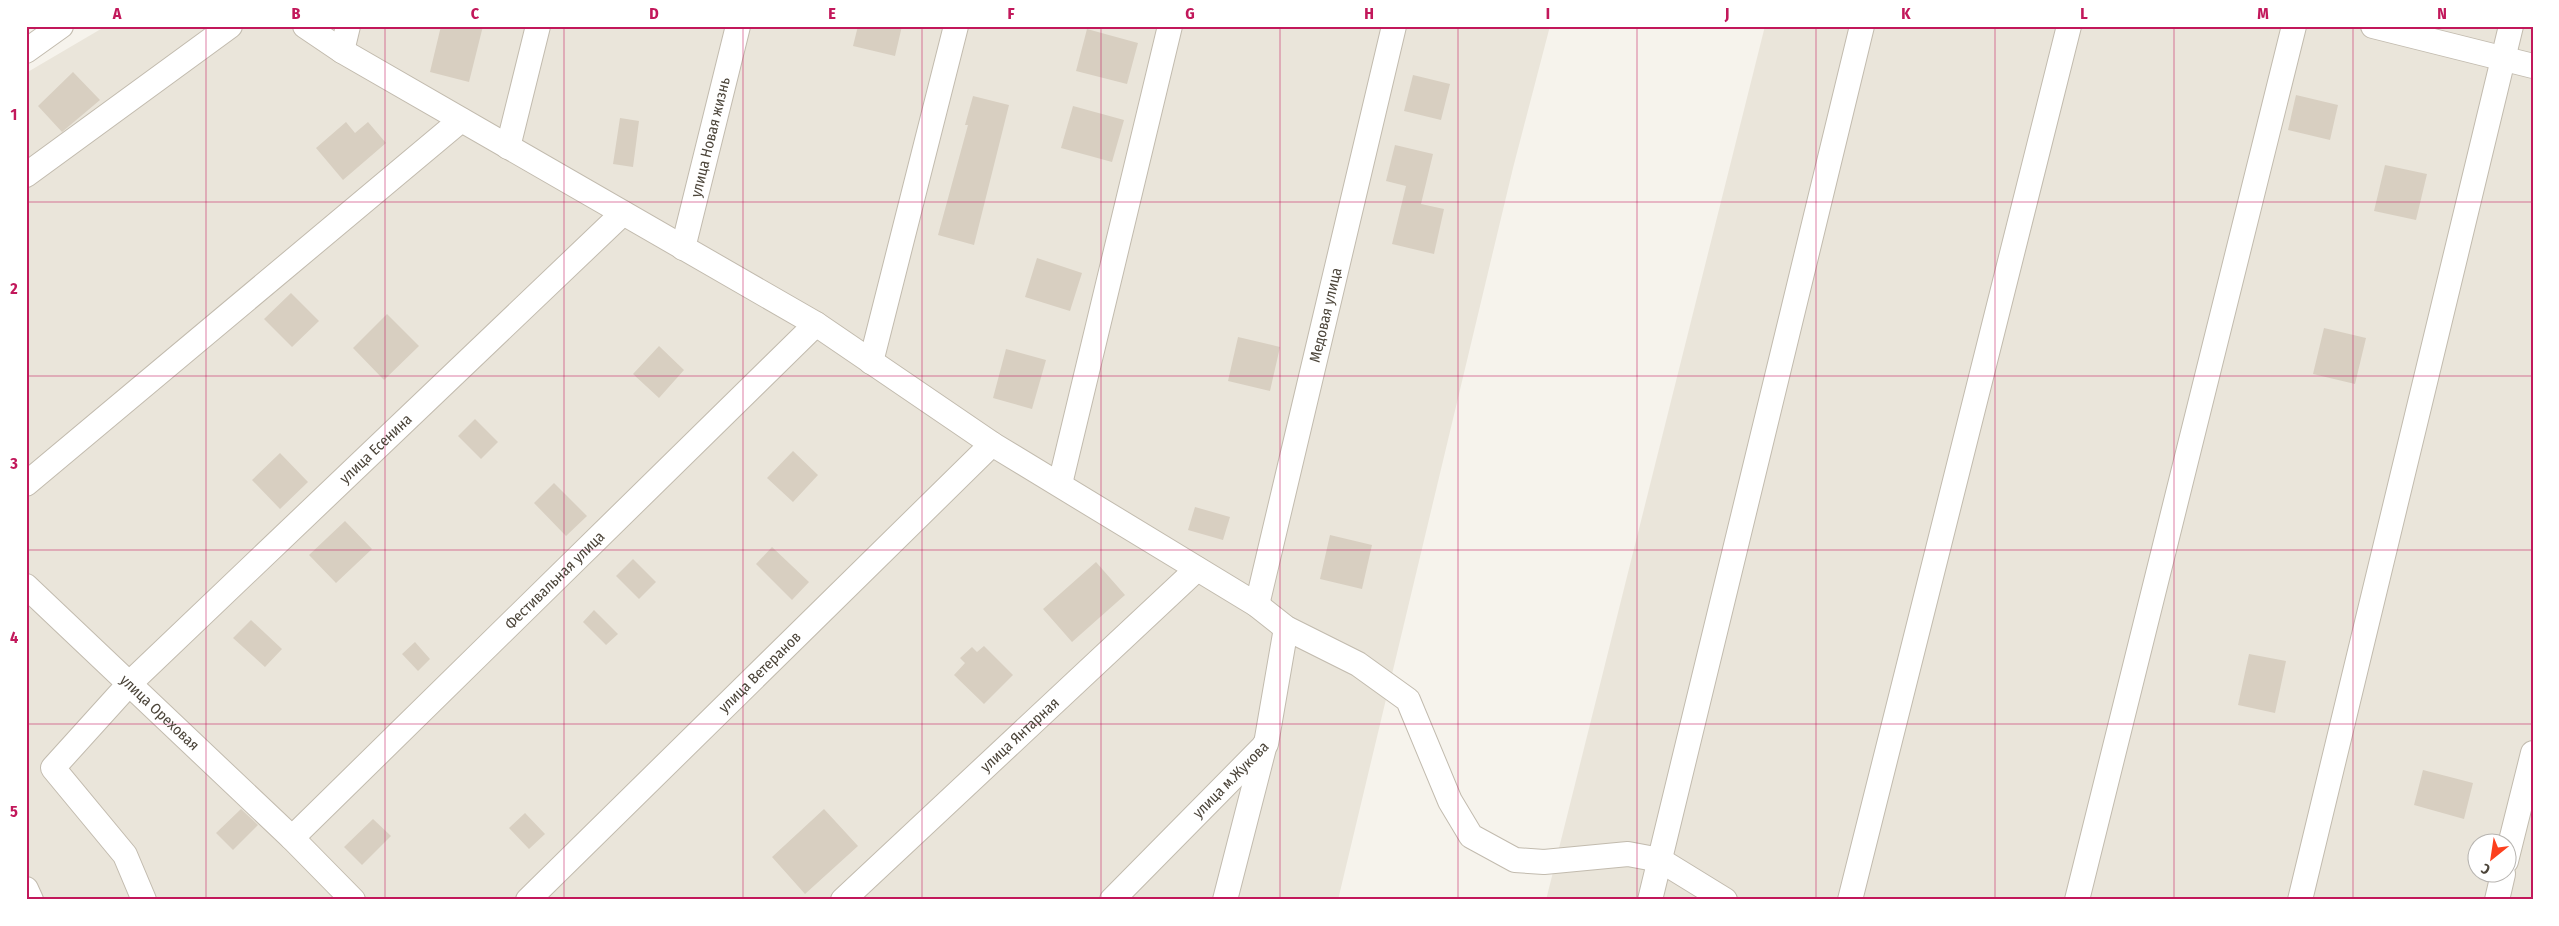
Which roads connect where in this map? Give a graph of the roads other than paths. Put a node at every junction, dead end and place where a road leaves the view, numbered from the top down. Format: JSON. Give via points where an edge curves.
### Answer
{"nodes":[{"id":1,"x":61,"y":26,"type":"edge"},
{"id":2,"x":230,"y":26,"type":"edge"},
{"id":3,"x":305,"y":26,"type":"edge"},
{"id":4,"x":348,"y":26,"type":"edge"},
{"id":5,"x":538,"y":26,"type":"edge"},
{"id":6,"x":738,"y":26,"type":"edge"},
{"id":7,"x":956,"y":26,"type":"edge"},
{"id":8,"x":1170,"y":26,"type":"edge"},
{"id":9,"x":1394,"y":26,"type":"edge"},
{"id":10,"x":1862,"y":26,"type":"edge"},
{"id":11,"x":2069,"y":26,"type":"edge"},
{"id":12,"x":2294,"y":26,"type":"edge"},
{"id":13,"x":2373,"y":26,"type":"edge"},
{"id":14,"x":2511,"y":26,"type":"edge"},
{"id":15,"x":342,"y":50,"type":"junction"},
{"id":16,"x":26,"y":52,"type":"edge"},
{"id":17,"x":2504,"y":59,"type":"junction"},
{"id":18,"x":2533,"y":66,"type":"edge"},
{"id":19,"x":461,"y":120,"type":"junction"},
{"id":20,"x":508,"y":147,"type":"junction"},
{"id":21,"x":26,"y":175,"type":"edge"},
{"id":22,"x":623,"y":214,"type":"junction"},
{"id":23,"x":683,"y":248,"type":"junction"},
{"id":24,"x":816,"y":324,"type":"junction"},
{"id":25,"x":871,"y":362,"type":"junction"},
{"id":26,"x":992,"y":444,"type":"junction"},
{"id":27,"x":26,"y":484,"type":"edge"},
{"id":28,"x":1060,"y":484,"type":"junction"},
{"id":29,"x":1197,"y":569,"type":"junction"},
{"id":30,"x":26,"y":586,"type":"edge"},
{"id":31,"x":1257,"y":605,"type":"junction"},
{"id":32,"x":1286,"y":628,"type":"junction"},
{"id":33,"x":129,"y":684,"type":"junction"},
{"id":34,"x":1266,"y":744,"type":"junction"},
{"id":35,"x":2533,"y":753,"type":"edge"},
{"id":36,"x":2513,"y":834,"type":"edge"},
{"id":37,"x":292,"y":838,"type":"junction"},
{"id":38,"x":1660,"y":860,"type":"junction"},
{"id":39,"x":2501,"y":884,"type":"edge"},
{"id":40,"x":26,"y":889,"type":"edge"},
{"id":41,"x":30,"y":900,"type":"edge"},
{"id":42,"x":144,"y":900,"type":"edge"},
{"id":43,"x":353,"y":900,"type":"edge"},
{"id":44,"x":528,"y":900,"type":"edge"},
{"id":45,"x":843,"y":900,"type":"edge"},
{"id":46,"x":1112,"y":900,"type":"edge"},
{"id":47,"x":1225,"y":900,"type":"edge"},
{"id":48,"x":1650,"y":900,"type":"edge"},
{"id":49,"x":1725,"y":900,"type":"edge"},
{"id":50,"x":1850,"y":900,"type":"edge"},
{"id":51,"x":2077,"y":900,"type":"edge"},
{"id":52,"x":2300,"y":900,"type":"edge"},
{"id":53,"x":2497,"y":900,"type":"edge"}],
"edges":[{"from":1,"to":16,"type":"street"},
{"from":2,"to":21,"type":"street"},
{"from":3,"to":15,"type":"street"},
{"from":4,"to":15,"type":"street"},
{"from":5,"to":20,"type":"street"},
{"from":6,"to":23,"type":"street","name":"улица Новая жизнь"},
{"from":7,"to":25,"type":"street"},
{"from":8,"to":28,"type":"street"},
{"from":9,"to":31,"type":"street","name":"Медовая улица"},
{"from":10,"to":38,"type":"street"},
{"from":11,"to":50,"type":"street"},
{"from":12,"to":51,"type":"street"},
{"from":13,"to":17,"type":"street"},
{"from":14,"to":17,"type":"street"},
{"from":15,"to":19,"type":"street"},
{"from":17,"to":18,"type":"street"},
{"from":17,"to":52,"type":"street"},
{"from":19,"to":20,"type":"street"},
{"from":19,"to":27,"type":"street"},
{"from":20,"to":22,"type":"street"},
{"from":22,"to":23,"type":"street"},
{"from":22,"to":33,"type":"street","name":"улица Есенина"},
{"from":23,"to":24,"type":"street"},
{"from":24,"to":25,"type":"street"},
{"from":24,"to":37,"type":"street","name":"Фестивальная улица"},
{"from":25,"to":26,"type":"street"},
{"from":26,"to":28,"type":"street"},
{"from":26,"to":44,"type":"street","name":"улица Ветеранов"},
{"from":28,"to":29,"type":"street"},
{"from":29,"to":31,"type":"street"},
{"from":29,"to":45,"type":"street","name":"улица Янтарная"},
{"from":30,"to":33,"type":"street","name":"улица Ореховая"},
{"from":31,"to":32,"type":"street"},
{"from":32,"to":34,"type":"street","name":"улица м.Жукова"},
{"from":32,"to":38,"type":"street","via":[[1358,664],[1408,700],[1450,801],[1471,836],[1515,860],[1544,862],[1628,854]]},
{"from":33,"to":37,"type":"street","name":"улица Ореховая"},
{"from":33,"to":42,"type":"street","name":"улица Есенина","via":[[53,768],[125,855]]},
{"from":34,"to":46,"type":"street","name":"улица м.Жукова"},
{"from":34,"to":47,"type":"street"},
{"from":35,"to":36,"type":"street"},
{"from":37,"to":43,"type":"street","name":"улица Ореховая"},
{"from":38,"to":48,"type":"street"},
{"from":38,"to":49,"type":"street"},
{"from":39,"to":53,"type":"street"},
{"from":40,"to":41,"type":"street"}]}
